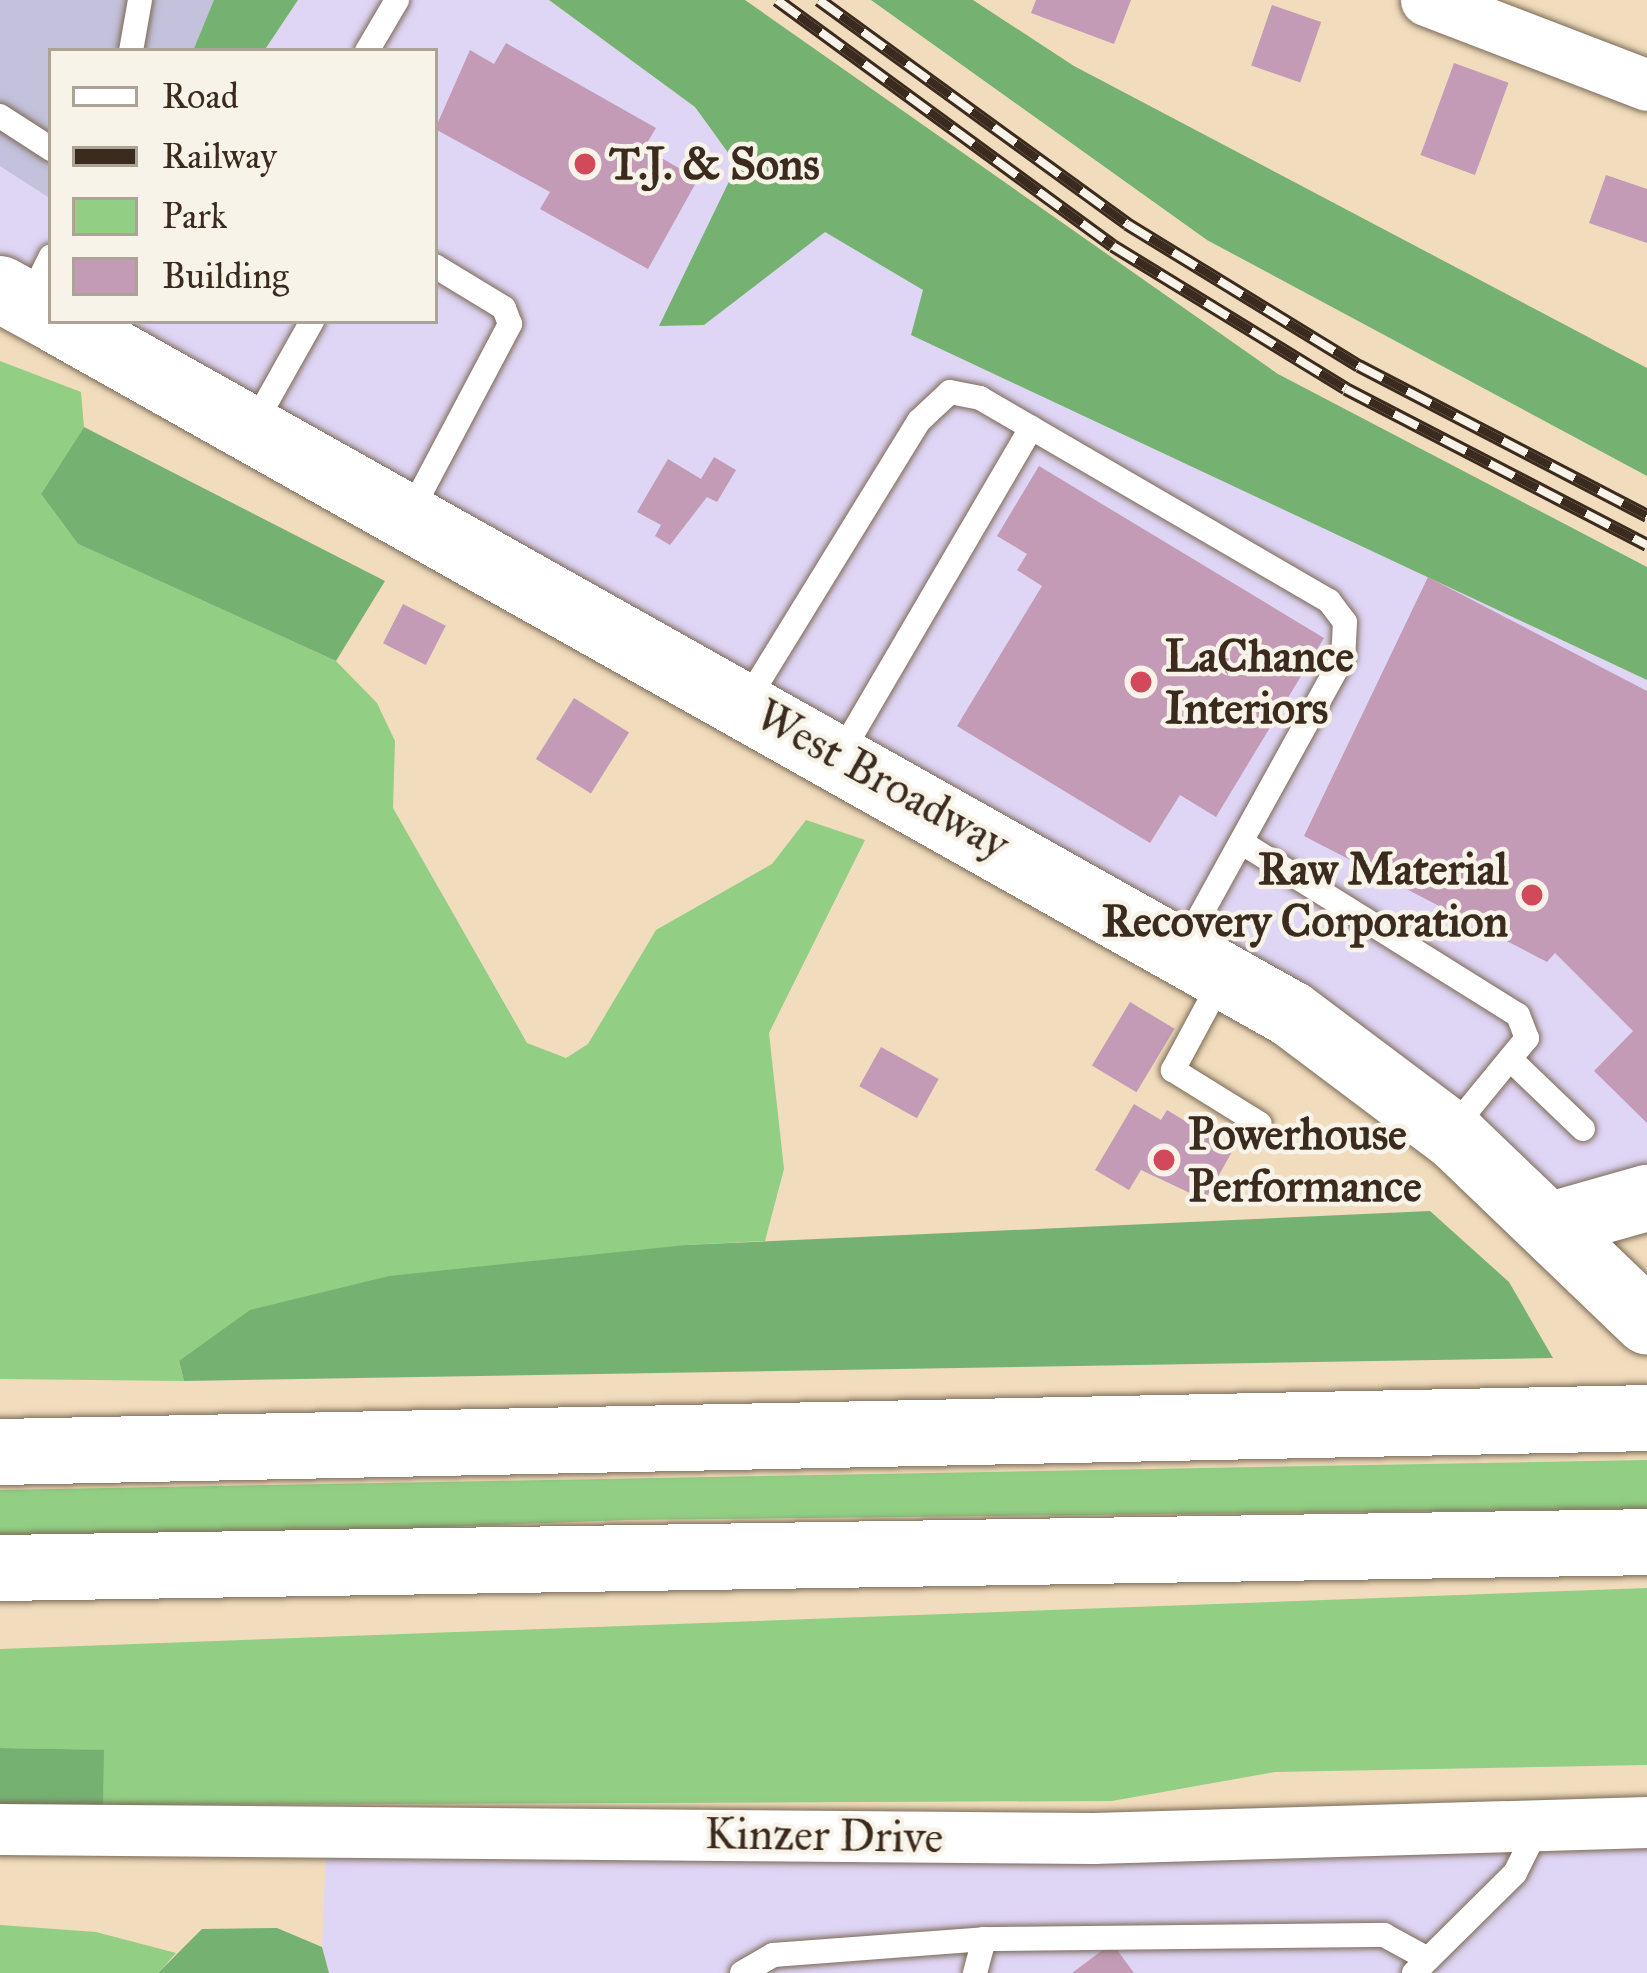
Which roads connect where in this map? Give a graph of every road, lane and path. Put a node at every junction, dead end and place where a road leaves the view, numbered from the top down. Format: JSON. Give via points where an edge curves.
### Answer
{"nodes":[{"id":1,"x":140,"y":0,"type":"edge"},
{"id":2,"x":397,"y":0,"type":"edge"},
{"id":3,"x":1426,"y":0,"type":"edge"},
{"id":4,"x":132,"y":48,"type":"edge"},
{"id":5,"x":369,"y":48,"type":"edge"},
{"id":6,"x":1647,"y":85,"type":"edge"},
{"id":7,"x":0,"y":116,"type":"edge"},
{"id":8,"x":48,"y":147,"type":"edge"},
{"id":9,"x":438,"y":268,"type":"edge"},
{"id":10,"x":81,"y":324,"type":"edge"},
{"id":11,"x":310,"y":324,"type":"edge"},
{"id":12,"x":252,"y":428,"type":"junction"},
{"id":13,"x":1031,"y":428,"type":"junction"},
{"id":14,"x":409,"y":516,"type":"junction"},
{"id":15,"x":746,"y":702,"type":"junction"},
{"id":16,"x":840,"y":754,"type":"junction"},
{"id":17,"x":1244,"y":844,"type":"junction"},
{"id":18,"x":1203,"y":962,"type":"junction"},
{"id":19,"x":1510,"y":1059,"type":"junction"},
{"id":20,"x":1260,"y":1124,"type":"dead end"},
{"id":21,"x":1583,"y":1129,"type":"dead end"},
{"id":22,"x":1449,"y":1133,"type":"junction"},
{"id":23,"x":1647,"y":1198,"type":"edge"},
{"id":24,"x":1555,"y":1224,"type":"junction"},
{"id":25,"x":1644,"y":1310,"type":"edge"},
{"id":26,"x":1647,"y":1418,"type":"edge"},
{"id":27,"x":0,"y":1452,"type":"edge"},
{"id":28,"x":1647,"y":1542,"type":"edge"},
{"id":29,"x":0,"y":1568,"type":"edge"},
{"id":30,"x":1647,"y":1822,"type":"edge"},
{"id":31,"x":1538,"y":1825,"type":"junction"},
{"id":32,"x":0,"y":1829,"type":"edge"},
{"id":33,"x":984,"y":1940,"type":"junction"},
{"id":34,"x":1421,"y":1966,"type":"edge"},
{"id":35,"x":742,"y":1973,"type":"edge"},
{"id":36,"x":975,"y":1973,"type":"edge"}],
"edges":[{"from":1,"to":4,"type":"lane"},
{"from":2,"to":5,"type":"lane"},
{"from":3,"to":6,"type":"street"},
{"from":7,"to":8,"type":"lane"},
{"from":9,"to":14,"type":"lane","via":[[504,308],[510,324]]},
{"from":10,"to":12,"type":"main road","name":"West Broadway"},
{"from":11,"to":12,"type":"lane"},
{"from":12,"to":14,"type":"main road","name":"West Broadway"},
{"from":13,"to":15,"type":"lane","via":[[962,392],[937,398]]},
{"from":13,"to":16,"type":"lane"},
{"from":13,"to":17,"type":"lane","via":[[1329,601],[1345,622],[1343,657]]},
{"from":14,"to":15,"type":"main road","name":"West Broadway"},
{"from":15,"to":16,"type":"main road","name":"West Broadway"},
{"from":16,"to":18,"type":"main road","name":"West Broadway"},
{"from":17,"to":18,"type":"lane"},
{"from":17,"to":19,"type":"lane","via":[[1518,1015],[1527,1038]]},
{"from":18,"to":20,"type":"lane","via":[[1172,1070]]},
{"from":18,"to":22,"type":"main road","name":"West Broadway"},
{"from":19,"to":21,"type":"lane"},
{"from":19,"to":22,"type":"lane"},
{"from":22,"to":24,"type":"main road","name":"West Broadway"},
{"from":23,"to":24,"type":"main road"},
{"from":24,"to":25,"type":"main road","name":"West Broadway"},
{"from":26,"to":27,"type":"main road"},
{"from":28,"to":29,"type":"main road"},
{"from":30,"to":31,"type":"street","name":"Kinzer Drive"},
{"from":31,"to":32,"type":"street","name":"Kinzer Drive","via":[[1093,1838]]},
{"from":31,"to":34,"type":"lane","via":[[1515,1873]]},
{"from":33,"to":34,"type":"lane","via":[[1384,1935]]},
{"from":33,"to":35,"type":"lane","via":[[773,1954]]},
{"from":33,"to":36,"type":"lane"}]}
